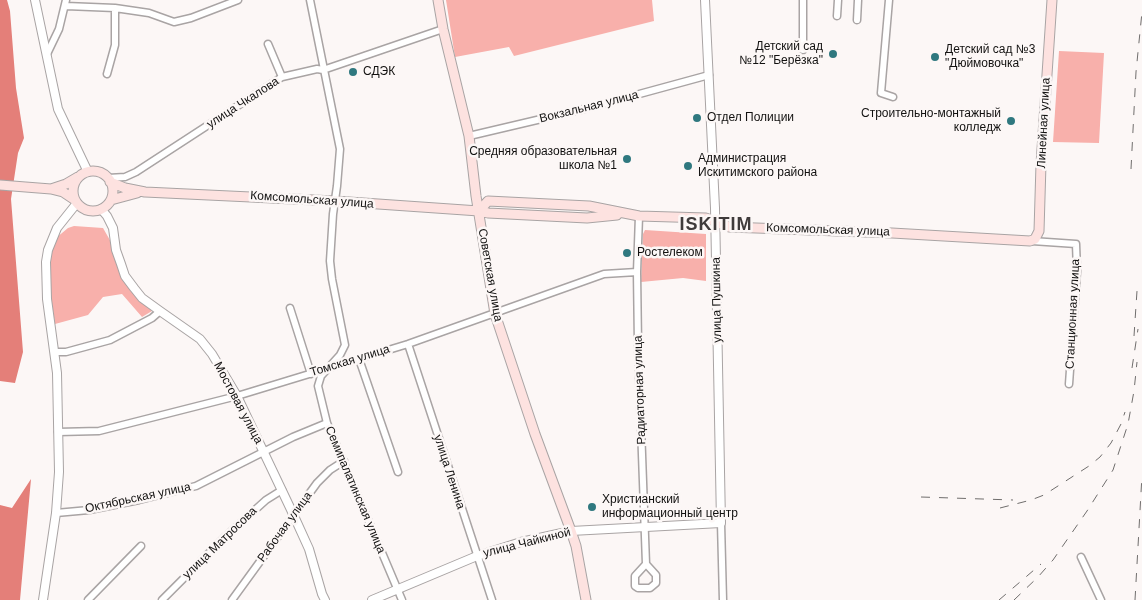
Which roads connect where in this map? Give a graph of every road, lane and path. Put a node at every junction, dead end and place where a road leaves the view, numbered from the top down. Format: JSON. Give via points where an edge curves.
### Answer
{"nodes":[{"id":1,"x":35,"y":0,"type":"edge"},
{"id":2,"x":238,"y":0,"type":"edge"},
{"id":3,"x":310,"y":0,"type":"edge"},
{"id":4,"x":438,"y":0,"type":"edge"},
{"id":5,"x":705,"y":0,"type":"edge"},
{"id":6,"x":803,"y":0,"type":"edge"},
{"id":7,"x":838,"y":0,"type":"edge"},
{"id":8,"x":858,"y":0,"type":"edge"},
{"id":9,"x":888,"y":0,"type":"edge"},
{"id":10,"x":1052,"y":0,"type":"edge"},
{"id":11,"x":66,"y":3,"type":"edge"},
{"id":12,"x":114,"y":8,"type":"junction"},
{"id":13,"x":837,"y":16,"type":"dead end"},
{"id":14,"x":857,"y":20,"type":"dead end"},
{"id":15,"x":443,"y":29,"type":"junction"},
{"id":16,"x":268,"y":44,"type":"dead end"},
{"id":17,"x":803,"y":50,"type":"dead end"},
{"id":18,"x":47,"y":54,"type":"junction"},
{"id":19,"x":323,"y":70,"type":"junction"},
{"id":20,"x":107,"y":74,"type":"dead end"},
{"id":21,"x":709,"y":75,"type":"junction"},
{"id":22,"x":282,"y":77,"type":"junction"},
{"id":23,"x":893,"y":97,"type":"dead end"},
{"id":24,"x":469,"y":136,"type":"junction"},
{"id":25,"x":84,"y":174,"type":"junction"},
{"id":26,"x":109,"y":180,"type":"junction"},
{"id":27,"x":0,"y":186,"type":"edge"},
{"id":28,"x":52,"y":188,"type":"junction"},
{"id":29,"x":145,"y":192,"type":"junction"},
{"id":30,"x":111,"y":200,"type":"junction"},
{"id":31,"x":335,"y":201,"type":"junction"},
{"id":32,"x":76,"y":202,"type":"junction"},
{"id":33,"x":101,"y":209,"type":"junction"},
{"id":34,"x":479,"y":210,"type":"junction"},
{"id":35,"x":639,"y":216,"type":"junction"},
{"id":36,"x":715,"y":222,"type":"junction"},
{"id":37,"x":1030,"y":241,"type":"junction"},
{"id":38,"x":637,"y":272,"type":"junction"},
{"id":39,"x":290,"y":308,"type":"dead end"},
{"id":40,"x":160,"y":312,"type":"junction"},
{"id":41,"x":496,"y":314,"type":"junction"},
{"id":42,"x":408,"y":344,"type":"junction"},
{"id":43,"x":56,"y":352,"type":"junction"},
{"id":44,"x":359,"y":359,"type":"junction"},
{"id":45,"x":328,"y":368,"type":"junction"},
{"id":46,"x":311,"y":374,"type":"junction"},
{"id":47,"x":1069,"y":384,"type":"dead end"},
{"id":48,"x":237,"y":396,"type":"junction"},
{"id":49,"x":326,"y":423,"type":"junction"},
{"id":50,"x":58,"y":432,"type":"junction"},
{"id":51,"x":264,"y":452,"type":"junction"},
{"id":52,"x":344,"y":461,"type":"junction"},
{"id":53,"x":398,"y":472,"type":"dead end"},
{"id":54,"x":282,"y":490,"type":"junction"},
{"id":55,"x":56,"y":513,"type":"junction"},
{"id":56,"x":294,"y":516,"type":"junction"},
{"id":57,"x":721,"y":523,"type":"junction"},
{"id":58,"x":644,"y":527,"type":"junction"},
{"id":59,"x":571,"y":531,"type":"junction"},
{"id":60,"x":141,"y":546,"type":"dead end"},
{"id":61,"x":478,"y":556,"type":"junction"},
{"id":62,"x":1080,"y":557,"type":"dead end"},
{"id":63,"x":646,"y":564,"type":"dead end"},
{"id":64,"x":397,"y":590,"type":"junction"},
{"id":65,"x":44,"y":600,"type":"edge"},
{"id":66,"x":88,"y":600,"type":"edge"},
{"id":67,"x":162,"y":600,"type":"edge"},
{"id":68,"x":232,"y":600,"type":"edge"},
{"id":69,"x":325,"y":600,"type":"edge"},
{"id":70,"x":372,"y":600,"type":"edge"},
{"id":71,"x":402,"y":600,"type":"edge"},
{"id":72,"x":492,"y":600,"type":"edge"},
{"id":73,"x":586,"y":600,"type":"edge"},
{"id":74,"x":722,"y":600,"type":"edge"},
{"id":75,"x":1101,"y":600,"type":"edge"}],
"edges":[{"from":1,"to":18,"type":"street"},
{"from":2,"to":12,"type":"street","via":[[174,22],[149,13]]},
{"from":3,"to":19,"type":"street","name":"Семипалатинская улица"},
{"from":4,"to":15,"type":"main road","name":"Советская улица"},
{"from":5,"to":21,"type":"street","name":"улица Пушкина"},
{"from":6,"to":17,"type":"street"},
{"from":7,"to":13,"type":"street"},
{"from":8,"to":14,"type":"street"},
{"from":9,"to":23,"type":"street","via":[[881,93]]},
{"from":10,"to":37,"type":"main road","name":"Линейная улица","via":[[1039,231],[1035,240]]},
{"from":11,"to":12,"type":"street"},
{"from":11,"to":18,"type":"street","via":[[59,29]]},
{"from":12,"to":20,"type":"street","via":[[115,45]]},
{"from":15,"to":19,"type":"street","name":"улица Чкалова"},
{"from":15,"to":24,"type":"main road","name":"Советская улица"},
{"from":16,"to":22,"type":"street"},
{"from":18,"to":25,"type":"street","via":[[58,109]]},
{"from":19,"to":22,"type":"street","name":"улица Чкалова","via":[[317,68]]},
{"from":19,"to":31,"type":"street","name":"Семипалатинская улица","via":[[340,150]]},
{"from":21,"to":24,"type":"street","name":"Вокзальная улица"},
{"from":21,"to":36,"type":"street","name":"улица Пушкина"},
{"from":22,"to":26,"type":"street","name":"улица Чкалова","via":[[136,172]]},
{"from":24,"to":34,"type":"main road","name":"Советская улица"},
{"from":25,"to":26,"type":"main road","via":[[100,172]]},
{"from":25,"to":28,"type":"main road"},
{"from":25,"to":32,"type":"main road","via":[[74,184]]},
{"from":26,"to":29,"type":"main road","name":"Комсомольская улица","via":[[125,188]]},
{"from":26,"to":30,"type":"main road","via":[[113,190]]},
{"from":27,"to":28,"type":"main road"},
{"from":28,"to":32,"type":"main road"},
{"from":29,"to":30,"type":"main road","name":"Комсомольская улица"},
{"from":29,"to":31,"type":"main road","name":"Комсомольская улица"},
{"from":30,"to":33,"type":"main road"},
{"from":31,"to":34,"type":"main road","name":"Комсомольская улица"},
{"from":31,"to":45,"type":"street","name":"Семипалатинская улица","via":[[332,279],[345,345],[340,356]]},
{"from":32,"to":33,"type":"main road","via":[[87,210]]},
{"from":32,"to":43,"type":"street","via":[[57,228],[46,262],[47,299]]},
{"from":33,"to":40,"type":"street","name":"Мостовая улица","via":[[113,228],[125,276],[142,298]]},
{"from":34,"to":35,"type":"main road","name":"Комсомольская улица","via":[[587,218]]},
{"from":34,"to":41,"type":"main road","name":"Советская улица"},
{"from":35,"to":36,"type":"main road","name":"Комсомольская улица","via":[[706,218]]},
{"from":35,"to":38,"type":"street","name":"Радиаторная улица"},
{"from":36,"to":37,"type":"main road","name":"Комсомольская улица","via":[[729,227]]},
{"from":36,"to":57,"type":"street","name":"улица Пушкина"},
{"from":37,"to":47,"type":"street","name":"Станционная улица","via":[[1076,244]]},
{"from":38,"to":41,"type":"street","name":"Томская улица","via":[[604,274]]},
{"from":38,"to":58,"type":"street","name":"Радиаторная улица"},
{"from":39,"to":46,"type":"street"},
{"from":40,"to":43,"type":"street","via":[[110,340]]},
{"from":40,"to":48,"type":"street","name":"Мостовая улица","via":[[200,340]]},
{"from":41,"to":42,"type":"street","name":"Томская улица"},
{"from":41,"to":59,"type":"main road","name":"Советская улица"},
{"from":42,"to":44,"type":"street","name":"Томская улица"},
{"from":42,"to":61,"type":"street","name":"улица Ленина"},
{"from":43,"to":50,"type":"street"},
{"from":44,"to":45,"type":"street","name":"Томская улица"},
{"from":44,"to":53,"type":"street"},
{"from":45,"to":46,"type":"street","name":"Томская улица"},
{"from":45,"to":49,"type":"street","name":"Семипалатинская улица","via":[[318,386]]},
{"from":46,"to":48,"type":"street","name":"Томская улица"},
{"from":48,"to":50,"type":"street","name":"Томская улица","via":[[100,431]]},
{"from":48,"to":51,"type":"street","name":"Мостовая улица"},
{"from":49,"to":51,"type":"street","name":"Октябрьская улица"},
{"from":49,"to":52,"type":"street","name":"Семипалатинская улица"},
{"from":50,"to":55,"type":"street"},
{"from":51,"to":54,"type":"street","name":"Мостовая улица"},
{"from":51,"to":55,"type":"street","name":"Октябрьская улица","via":[[196,486],[131,502]]},
{"from":52,"to":56,"type":"street","name":"Рабочая улица","via":[[317,483]]},
{"from":52,"to":64,"type":"street","name":"Семипалатинская улица"},
{"from":54,"to":56,"type":"street","name":"Мостовая улица"},
{"from":54,"to":67,"type":"street","name":"улица Матросова","via":[[226,536]]},
{"from":55,"to":65,"type":"street"},
{"from":56,"to":68,"type":"street","name":"Рабочая улица"},
{"from":56,"to":69,"type":"street","name":"Мостовая улица"},
{"from":57,"to":58,"type":"street","name":"улица Чайкиной"},
{"from":57,"to":74,"type":"street","name":"улица Пушкина"},
{"from":58,"to":59,"type":"street","name":"улица Чайкиной"},
{"from":58,"to":63,"type":"street","name":"Радиаторная улица"},
{"from":59,"to":61,"type":"street","name":"улица Чайкиной"},
{"from":59,"to":73,"type":"main road","name":"Советская улица"},
{"from":60,"to":66,"type":"street"},
{"from":61,"to":64,"type":"street","name":"улица Чайкиной"},
{"from":61,"to":72,"type":"street","name":"улица Ленина"},
{"from":62,"to":75,"type":"street"},
{"from":64,"to":70,"type":"street","name":"улица Чайкиной"},
{"from":64,"to":71,"type":"street","name":"Семипалатинская улица"}]}
